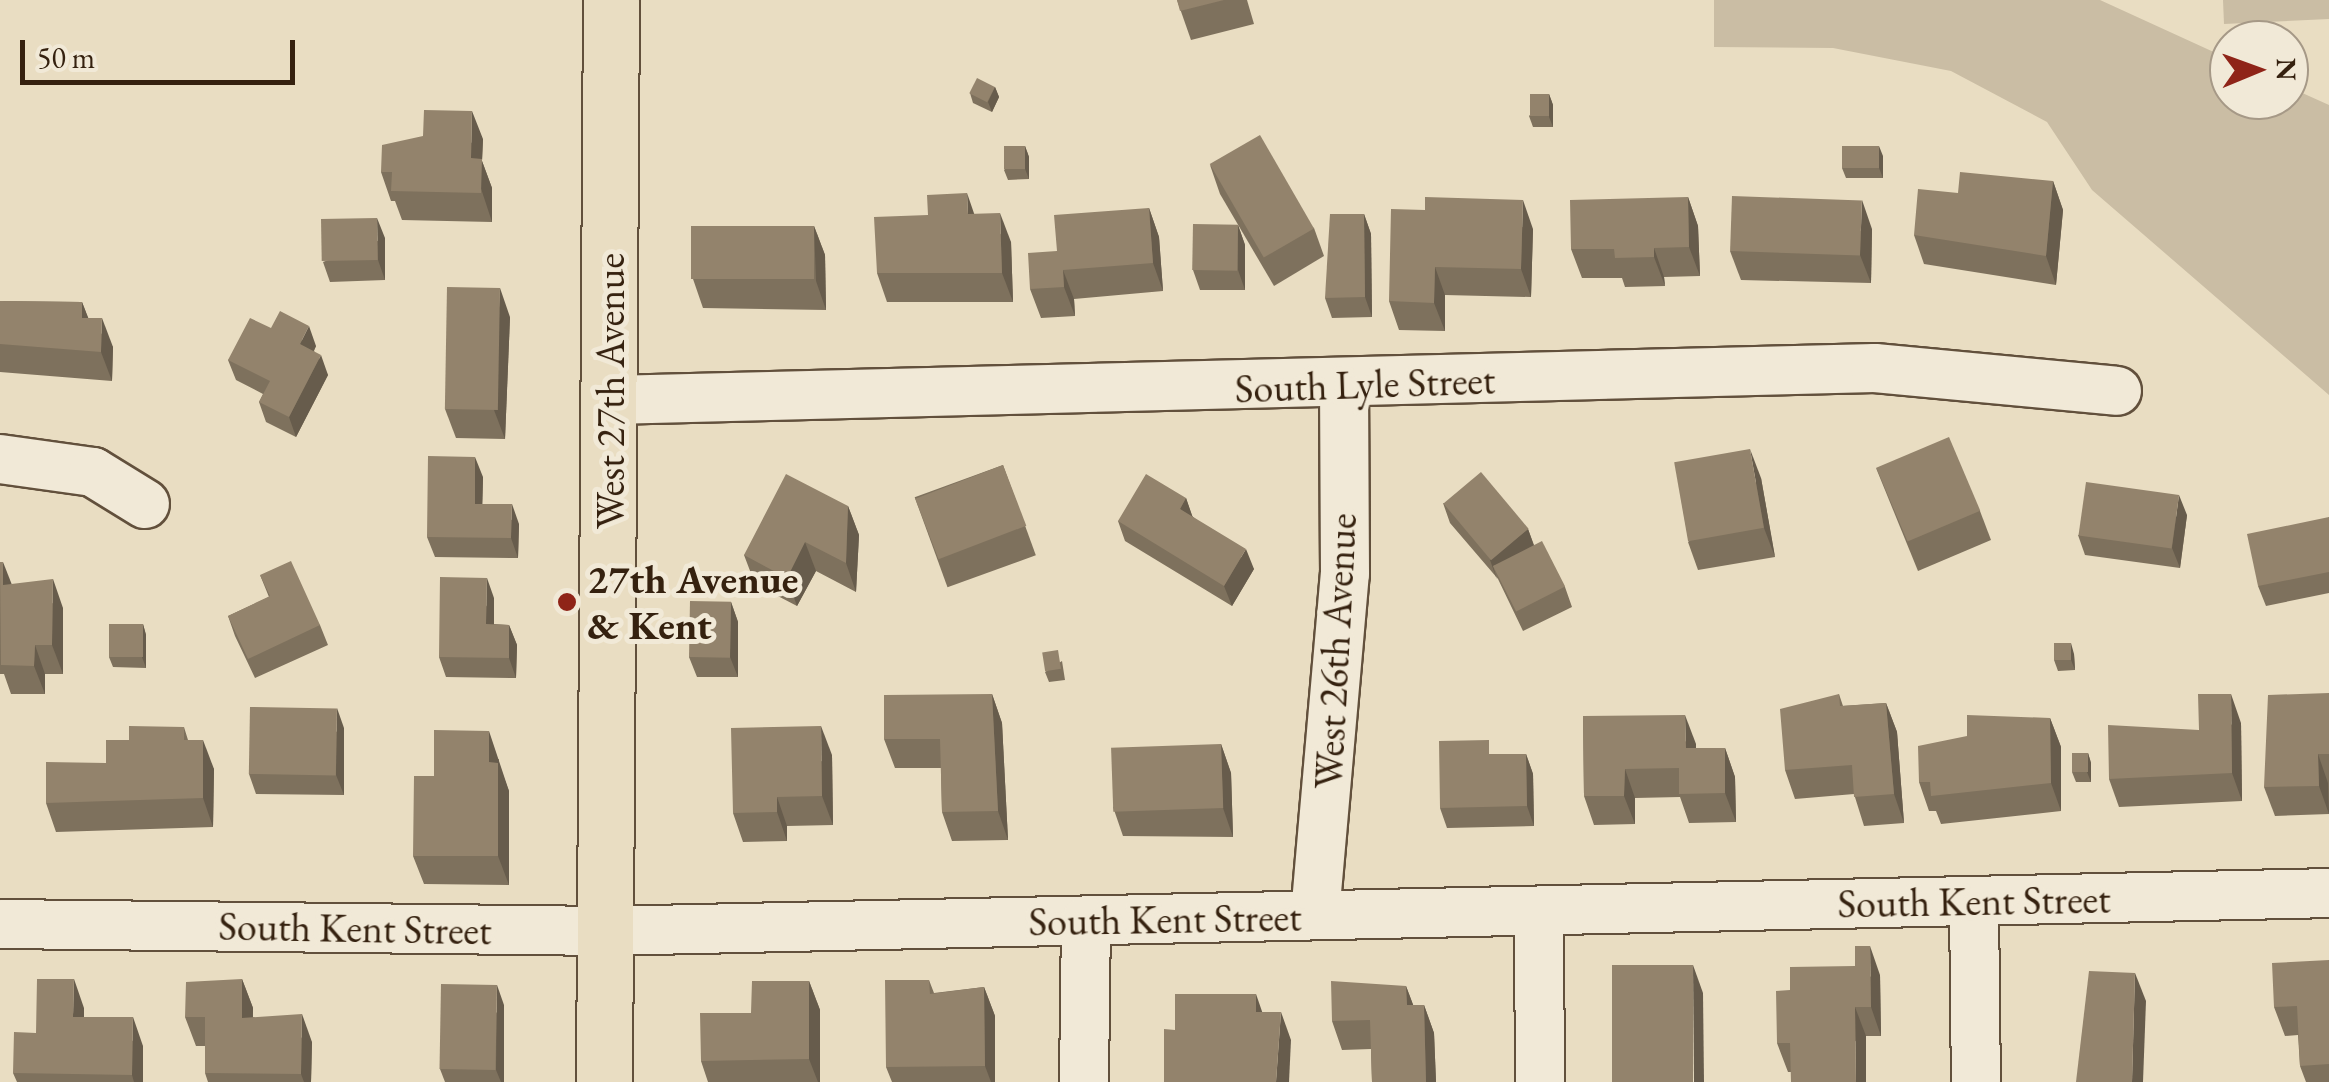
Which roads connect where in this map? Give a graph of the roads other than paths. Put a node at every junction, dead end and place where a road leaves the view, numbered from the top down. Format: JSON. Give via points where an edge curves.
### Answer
{"nodes":[{"id":1,"x":611,"y":0,"type":"edge"},
{"id":2,"x":1344,"y":386,"type":"junction"},
{"id":3,"x":2117,"y":391,"type":"dead end"},
{"id":4,"x":611,"y":400,"type":"junction"},
{"id":5,"x":0,"y":459,"type":"edge"},
{"id":6,"x":144,"y":504,"type":"dead end"},
{"id":7,"x":2329,"y":893,"type":"edge"},
{"id":8,"x":1974,"y":901,"type":"junction"},
{"id":9,"x":1539,"y":911,"type":"junction"},
{"id":10,"x":1315,"y":916,"type":"junction"},
{"id":11,"x":1086,"y":921,"type":"junction"},
{"id":12,"x":0,"y":924,"type":"edge"},
{"id":13,"x":605,"y":931,"type":"junction"},
{"id":14,"x":604,"y":1082,"type":"edge"},
{"id":15,"x":1084,"y":1082,"type":"edge"},
{"id":16,"x":1540,"y":1082,"type":"edge"},
{"id":17,"x":1976,"y":1082,"type":"edge"}],
"edges":[{"from":1,"to":4,"type":"main road","name":"West 27th Avenue"},
{"from":2,"to":3,"type":"street","name":"South Lyle Street","via":[[1875,368]]},
{"from":2,"to":4,"type":"street","name":"South Lyle Street"},
{"from":2,"to":10,"type":"street","name":"West 26th Avenue","via":[[1344,574]]},
{"from":4,"to":13,"type":"main road","name":"West 27th Avenue"},
{"from":5,"to":6,"type":"street","via":[[93,472]]},
{"from":7,"to":8,"type":"street","name":"South Kent Street"},
{"from":8,"to":9,"type":"street","name":"South Kent Street"},
{"from":8,"to":17,"type":"street"},
{"from":9,"to":10,"type":"street","name":"South Kent Street"},
{"from":9,"to":16,"type":"street"},
{"from":10,"to":11,"type":"street","name":"South Kent Street"},
{"from":11,"to":13,"type":"street","name":"South Kent Street"},
{"from":11,"to":15,"type":"street"},
{"from":12,"to":13,"type":"street","name":"South Kent Street"},
{"from":13,"to":14,"type":"main road","name":"West 27th Avenue"}]}
